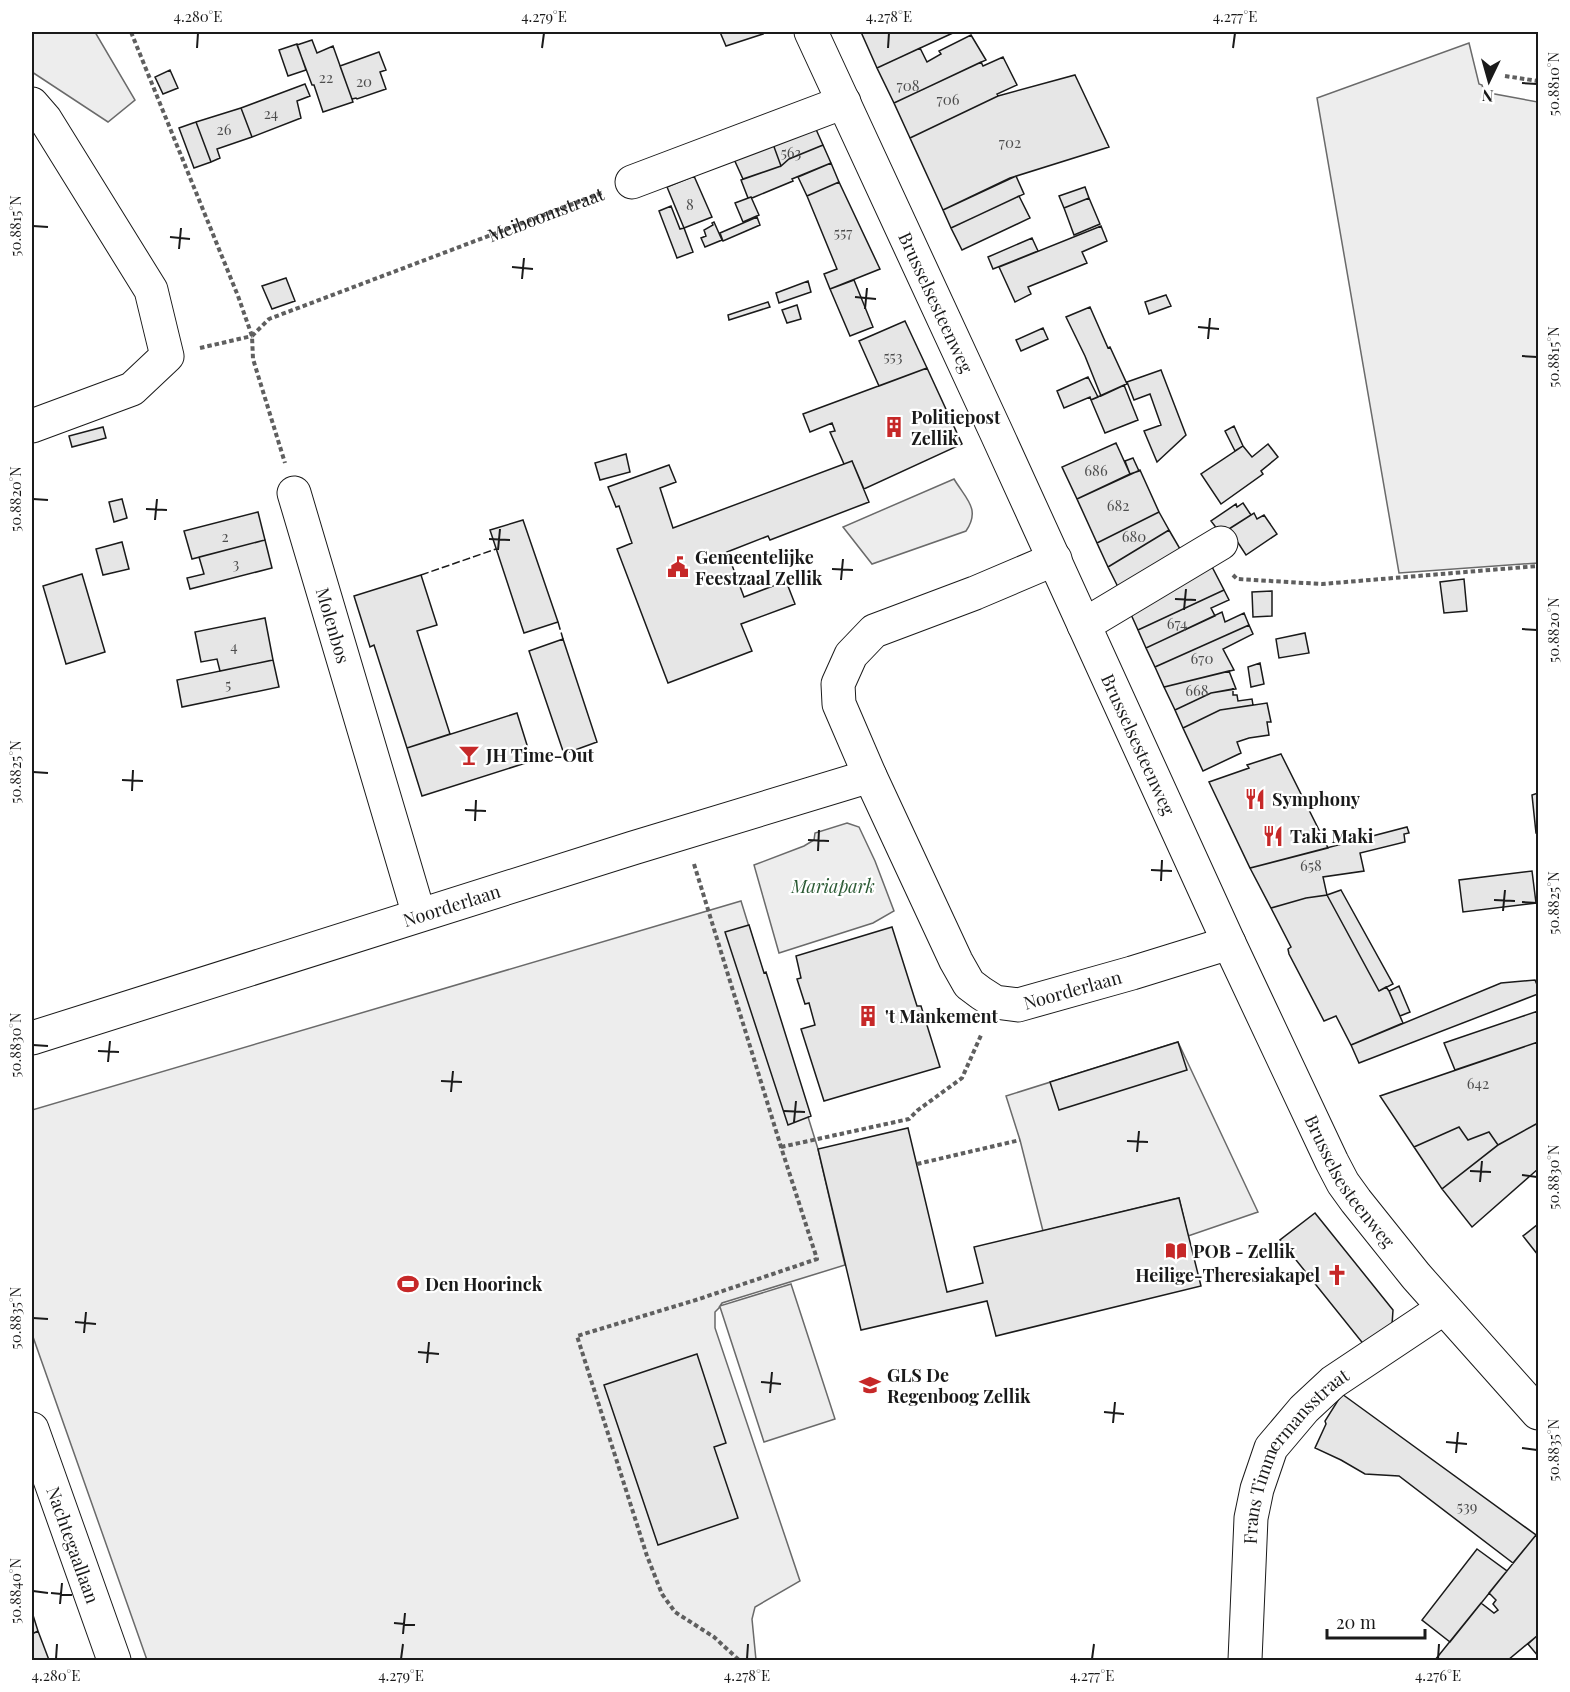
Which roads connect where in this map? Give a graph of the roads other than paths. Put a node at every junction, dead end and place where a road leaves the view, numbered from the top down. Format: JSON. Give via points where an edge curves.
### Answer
{"nodes":[{"id":1,"x":811,"y":32,"type":"edge"},
{"id":2,"x":844,"y":102,"type":"junction"},
{"id":3,"x":32,"y":104,"type":"edge"},
{"id":4,"x":632,"y":182,"type":"road end"},
{"id":5,"x":32,"y":426,"type":"edge"},
{"id":6,"x":294,"y":492,"type":"road end"},
{"id":7,"x":1215,"y":546,"type":"road end"},
{"id":8,"x":1055,"y":559,"type":"junction"},
{"id":9,"x":1084,"y":625,"type":"junction"},
{"id":10,"x":870,"y":776,"type":"junction"},
{"id":11,"x":419,"y":915,"type":"junction"},
{"id":12,"x":1229,"y":943,"type":"junction"},
{"id":13,"x":32,"y":1038,"type":"edge"},
{"id":14,"x":1444,"y":1308,"type":"junction"},
{"id":15,"x":1537,"y":1408,"type":"edge"},
{"id":16,"x":32,"y":1429,"type":"edge"},
{"id":17,"x":114,"y":1660,"type":"edge"},
{"id":18,"x":1245,"y":1660,"type":"edge"}],
"edges":[{"from":1,"to":2,"type":"street","name":"Brusselsesteenweg"},
{"from":2,"to":4,"type":"street"},
{"from":2,"to":8,"type":"street","name":"Brusselsesteenweg"},
{"from":3,"to":5,"type":"street","via":[[151,291],[167,356],[132,389]]},
{"from":6,"to":11,"type":"street","name":"Molenbos"},
{"from":7,"to":9,"type":"street"},
{"from":8,"to":9,"type":"street","name":"Brusselsesteenweg"},
{"from":8,"to":10,"type":"street","via":[[874,631],[851,655],[838,684],[839,704]]},
{"from":9,"to":12,"type":"street","name":"Brusselsesteenweg"},
{"from":10,"to":11,"type":"street","name":"Noorderlaan"},
{"from":10,"to":12,"type":"street","name":"Noorderlaan","via":[[956,961],[969,984],[995,1002],[1018,1005]]},
{"from":11,"to":13,"type":"street","name":"Noorderlaan"},
{"from":12,"to":14,"type":"street","name":"Brusselsesteenweg","via":[[1343,1183]]},
{"from":14,"to":15,"type":"street","name":"Brusselsesteenweg"},
{"from":14,"to":18,"type":"street","name":"Frans Timmermansstraat","via":[[1333,1382],[1304,1408],[1271,1448],[1251,1518]]},
{"from":16,"to":17,"type":"street","name":"Nachtegaallaan"}]}
